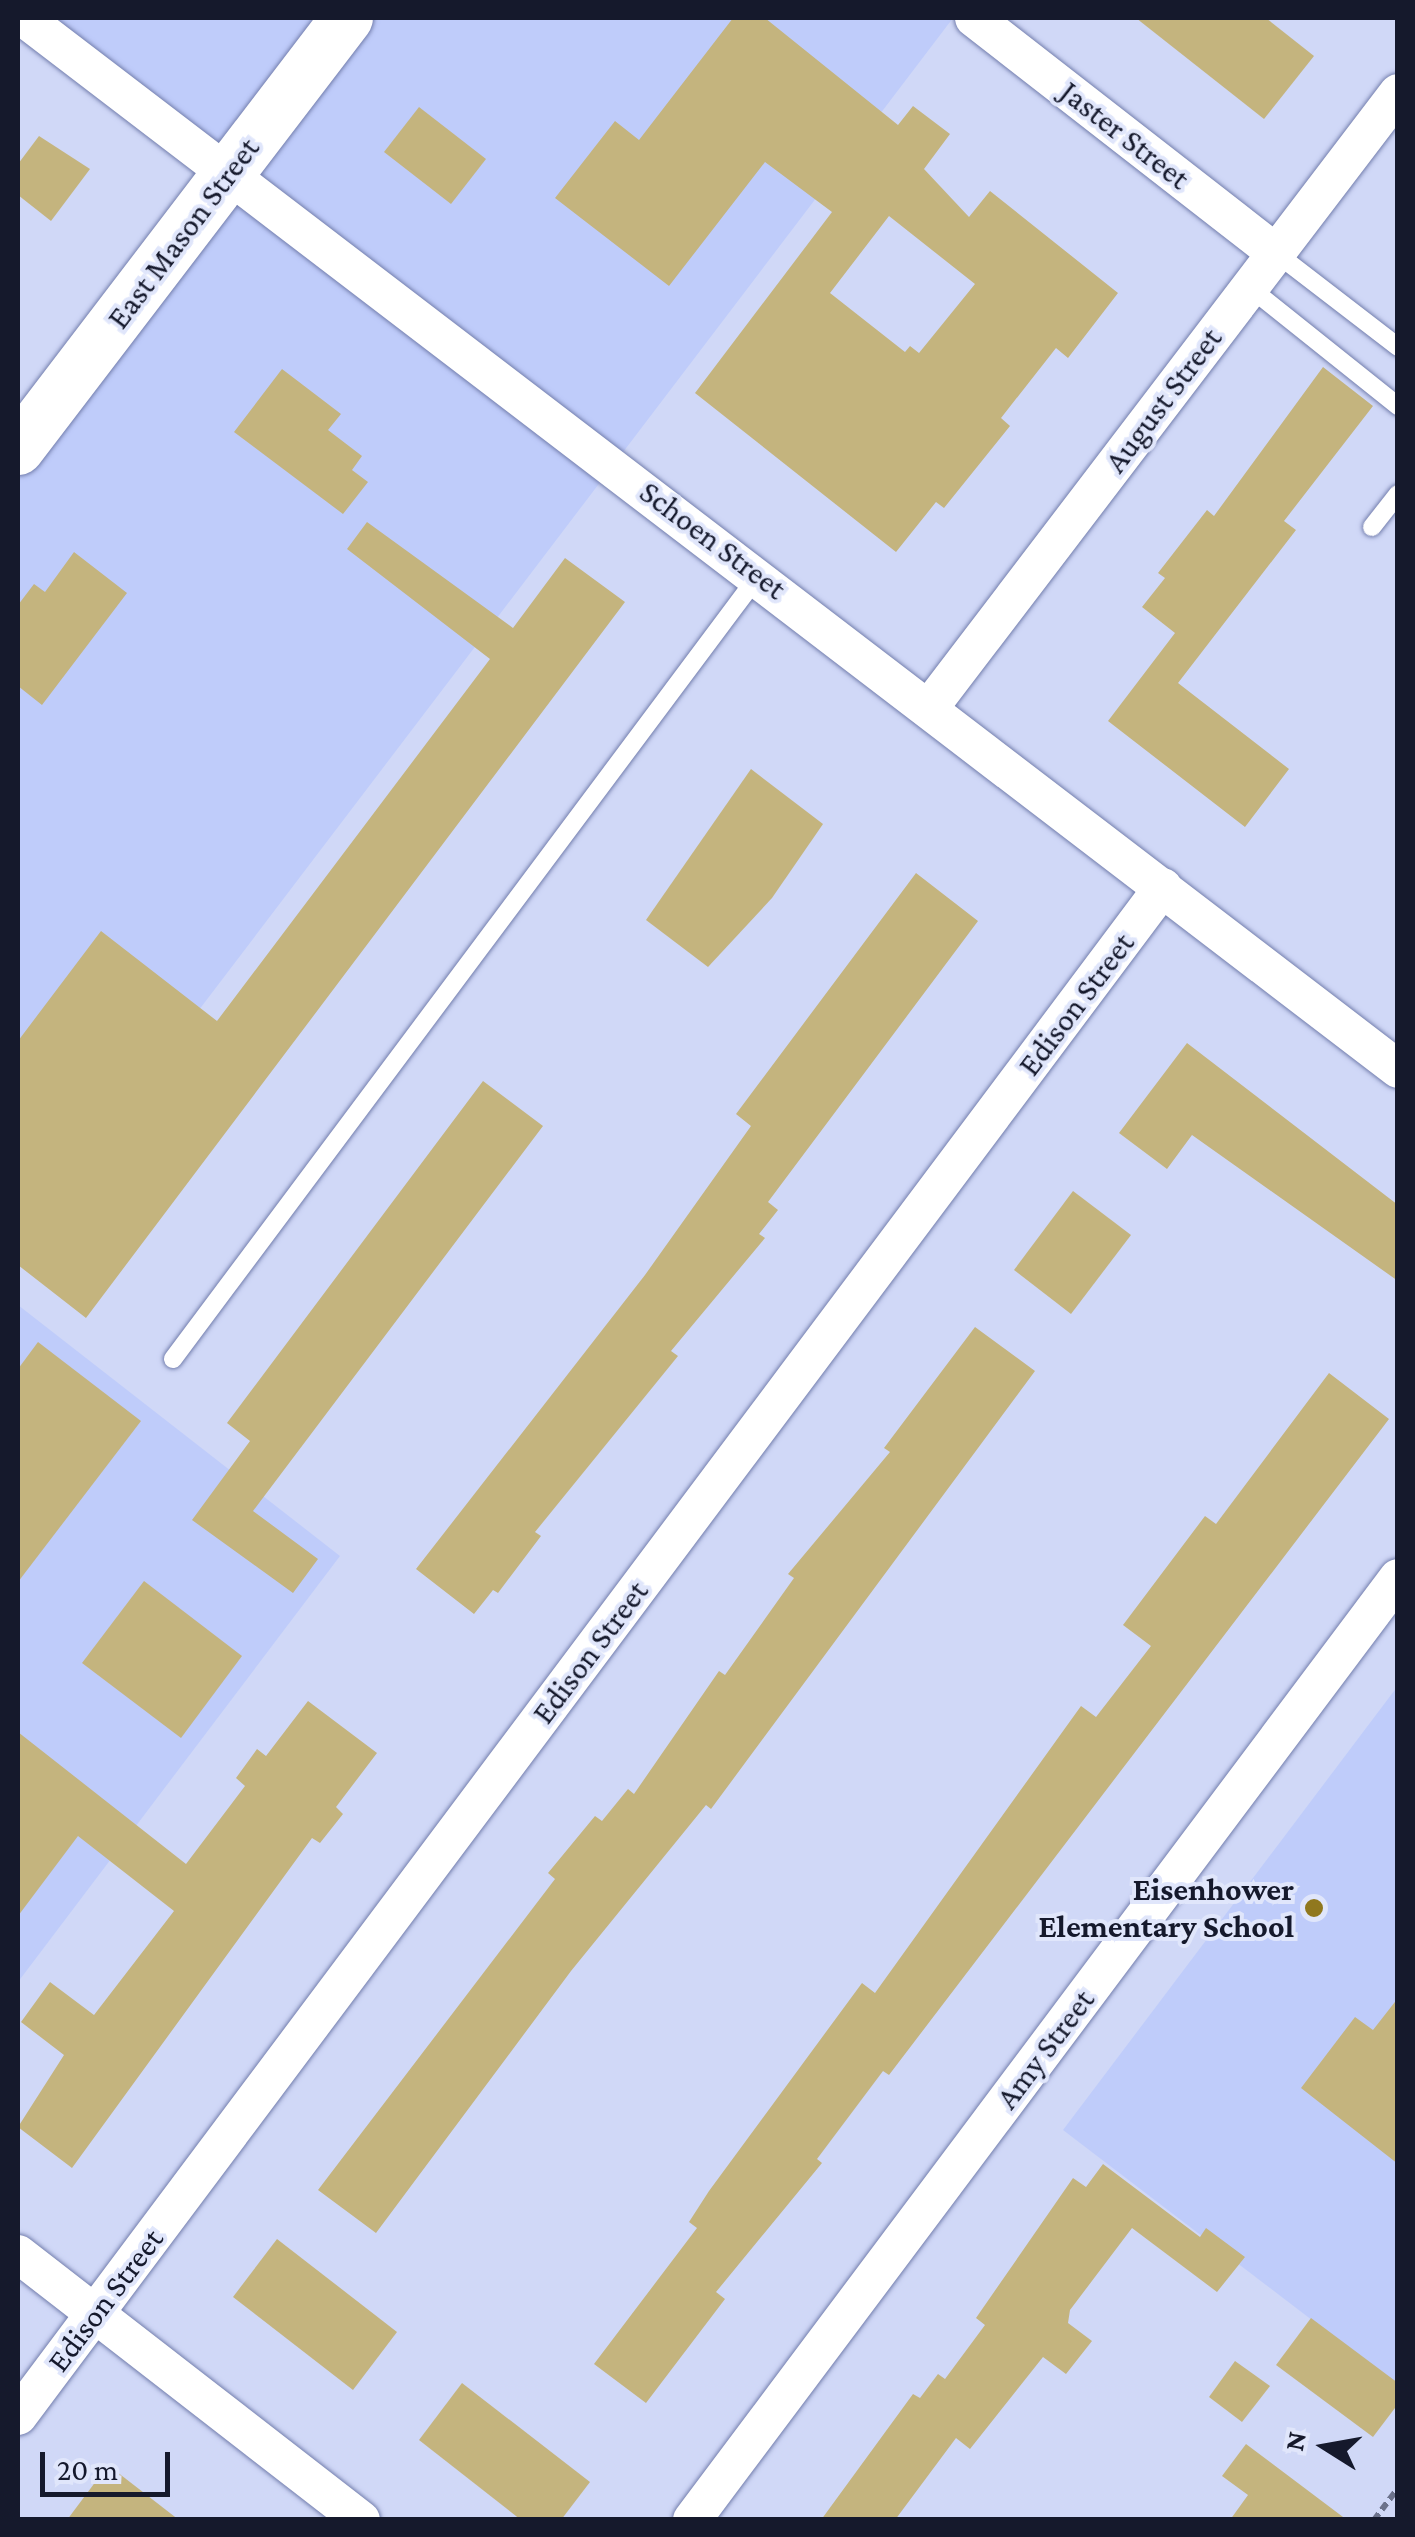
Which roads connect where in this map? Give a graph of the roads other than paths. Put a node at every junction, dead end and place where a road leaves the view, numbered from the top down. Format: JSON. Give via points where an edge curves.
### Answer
{"nodes":[{"id":1,"x":24,"y":18,"type":"edge"},
{"id":2,"x":347,"y":18,"type":"edge"},
{"id":3,"x":974,"y":18,"type":"edge"},
{"id":4,"x":1398,"y":93,"type":"edge"},
{"id":5,"x":231,"y":170,"type":"junction"},
{"id":6,"x":1276,"y":253,"type":"junction"},
{"id":7,"x":1249,"y":287,"type":"junction"},
{"id":8,"x":1398,"y":347,"type":"edge"},
{"id":9,"x":1398,"y":406,"type":"edge"},
{"id":10,"x":18,"y":448,"type":"edge"},
{"id":11,"x":1398,"y":494,"type":"edge"},
{"id":12,"x":1372,"y":528,"type":"dead end"},
{"id":13,"x":758,"y":576,"type":"junction"},
{"id":14,"x":930,"y":706,"type":"junction"},
{"id":15,"x":1163,"y":888,"type":"junction"},
{"id":16,"x":1398,"y":1069,"type":"edge"},
{"id":17,"x":173,"y":1359,"type":"dead end"},
{"id":18,"x":1398,"y":1578,"type":"edge"},
{"id":19,"x":18,"y":2254,"type":"edge"},
{"id":20,"x":95,"y":2313,"type":"junction"},
{"id":21,"x":18,"y":2416,"type":"edge"},
{"id":22,"x":361,"y":2520,"type":"edge"},
{"id":23,"x":692,"y":2520,"type":"edge"}],
"edges":[{"from":1,"to":5,"type":"street","name":"Schoen Street"},
{"from":2,"to":5,"type":"main road","name":"East Mason Street"},
{"from":3,"to":6,"type":"street","name":"Jaster Street"},
{"from":4,"to":6,"type":"street","name":"August Street"},
{"from":5,"to":10,"type":"main road","name":"East Mason Street"},
{"from":5,"to":13,"type":"street","name":"Schoen Street"},
{"from":6,"to":7,"type":"street","name":"August Street"},
{"from":6,"to":8,"type":"lane"},
{"from":7,"to":9,"type":"lane"},
{"from":7,"to":14,"type":"street","name":"August Street"},
{"from":11,"to":12,"type":"lane"},
{"from":13,"to":14,"type":"street","name":"Schoen Street"},
{"from":13,"to":17,"type":"lane"},
{"from":14,"to":15,"type":"street","name":"Schoen Street"},
{"from":15,"to":16,"type":"street","name":"Schoen Street"},
{"from":15,"to":20,"type":"street","name":"Edison Street"},
{"from":18,"to":23,"type":"street","name":"Amy Street"},
{"from":19,"to":20,"type":"street"},
{"from":20,"to":21,"type":"street","name":"Edison Street"},
{"from":20,"to":22,"type":"street"}]}
